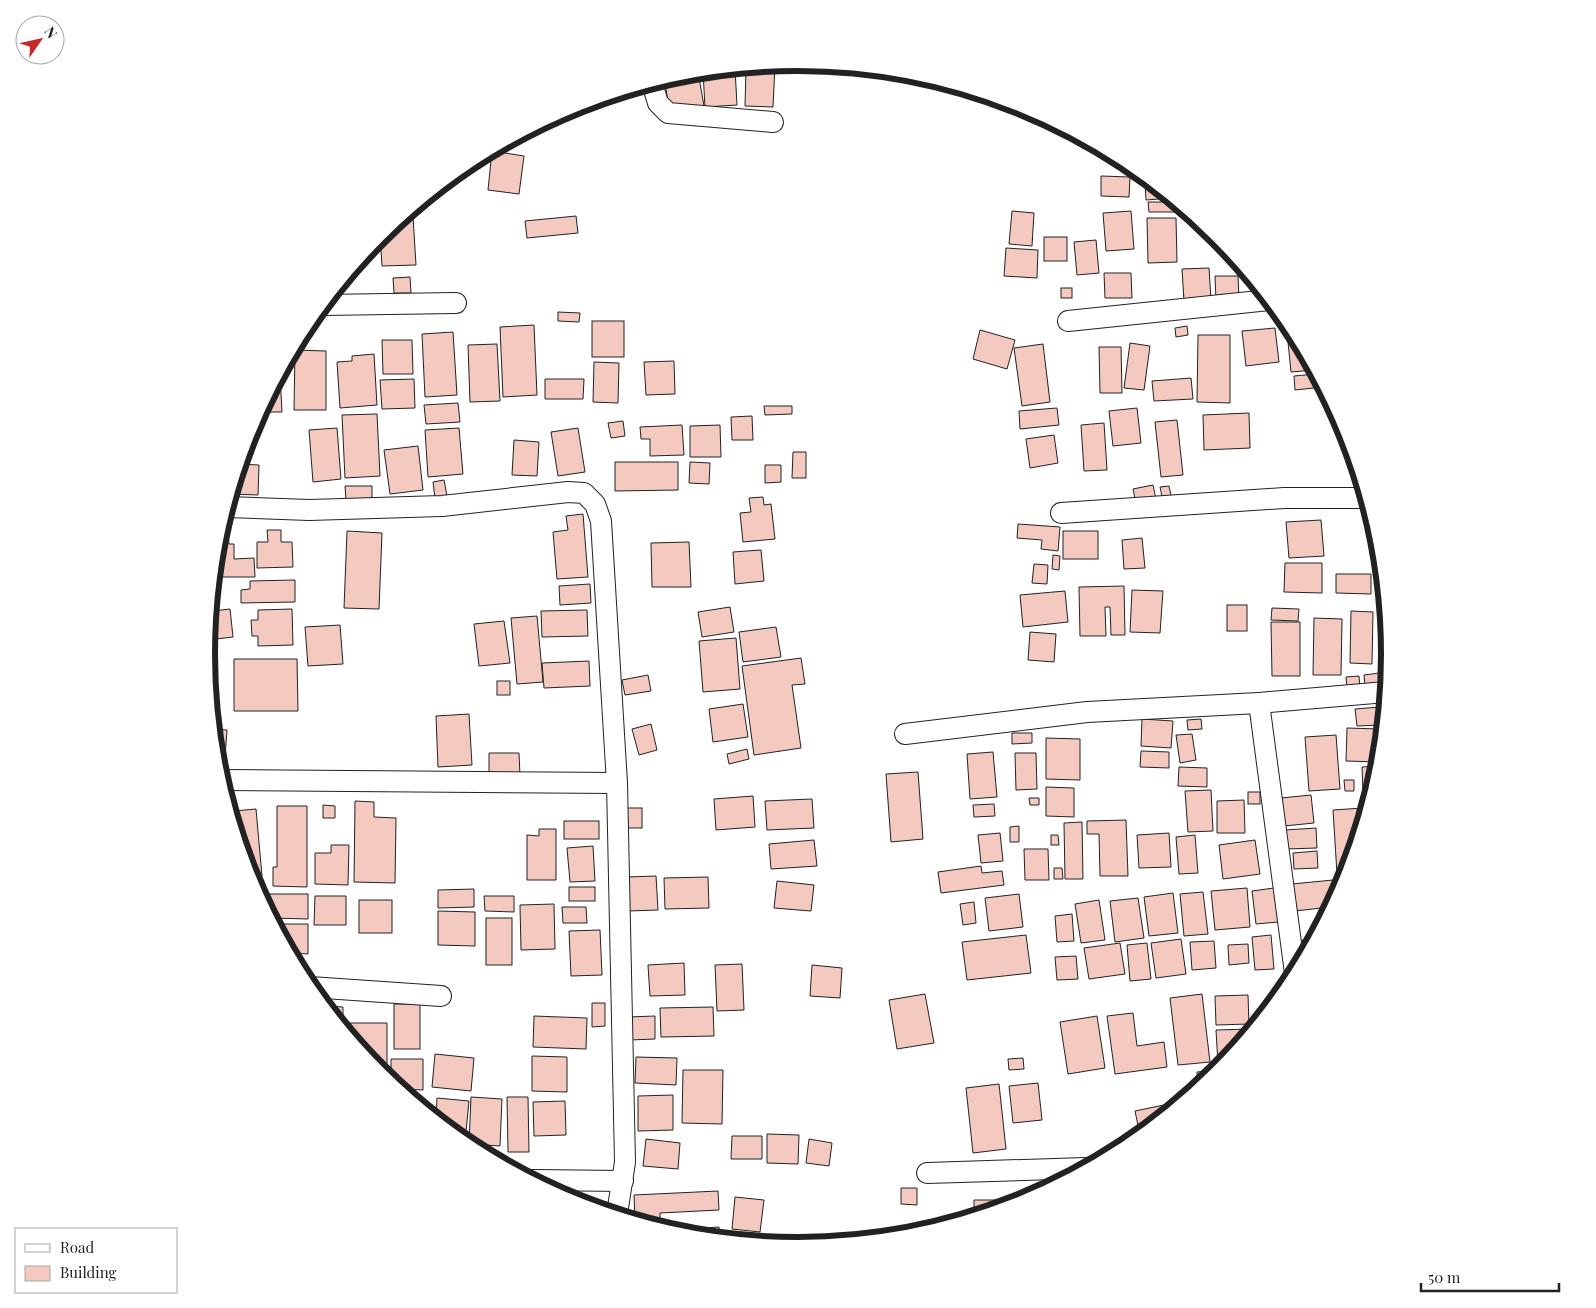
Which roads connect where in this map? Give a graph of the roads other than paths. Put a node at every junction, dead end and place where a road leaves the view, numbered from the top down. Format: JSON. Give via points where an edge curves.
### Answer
{"nodes":[{"id":1,"x":654,"y":89,"type":"edge"},
{"id":2,"x":773,"y":122,"type":"dead end"},
{"id":3,"x":1261,"y":301,"type":"edge"},
{"id":4,"x":456,"y":303,"type":"dead end"},
{"id":5,"x":332,"y":305,"type":"edge"},
{"id":6,"x":1068,"y":321,"type":"dead end"},
{"id":7,"x":1359,"y":498,"type":"edge"},
{"id":8,"x":234,"y":507,"type":"edge"},
{"id":9,"x":1061,"y":512,"type":"dead end"},
{"id":10,"x":1380,"y":692,"type":"edge"},
{"id":11,"x":1259,"y":702,"type":"junction"},
{"id":12,"x":905,"y":734,"type":"dead end"},
{"id":13,"x":229,"y":780,"type":"edge"},
{"id":14,"x":617,"y":783,"type":"junction"},
{"id":15,"x":1293,"y":961,"type":"edge"},
{"id":16,"x":320,"y":988,"type":"edge"},
{"id":17,"x":440,"y":996,"type":"dead end"},
{"id":18,"x":1072,"y":1168,"type":"edge"},
{"id":19,"x":927,"y":1173,"type":"dead end"},
{"id":20,"x":547,"y":1180,"type":"edge"},
{"id":21,"x":623,"y":1181,"type":"junction"},
{"id":22,"x":618,"y":1208,"type":"edge"}],
"edges":[{"from":1,"to":2,"type":"street","via":[[658,103],[668,113]]},
{"from":3,"to":6,"type":"street"},
{"from":4,"to":5,"type":"street"},
{"from":7,"to":9,"type":"street","via":[[1284,498]]},
{"from":8,"to":14,"type":"street","via":[[309,510],[442,506],[584,493],[595,504],[601,521]]},
{"from":10,"to":11,"type":"street"},
{"from":11,"to":12,"type":"street","via":[[1087,712]]},
{"from":11,"to":15,"type":"street"},
{"from":13,"to":14,"type":"street"},
{"from":14,"to":21,"type":"street"},
{"from":16,"to":17,"type":"street"},
{"from":18,"to":19,"type":"street"},
{"from":20,"to":21,"type":"street"},
{"from":21,"to":22,"type":"street"}]}
